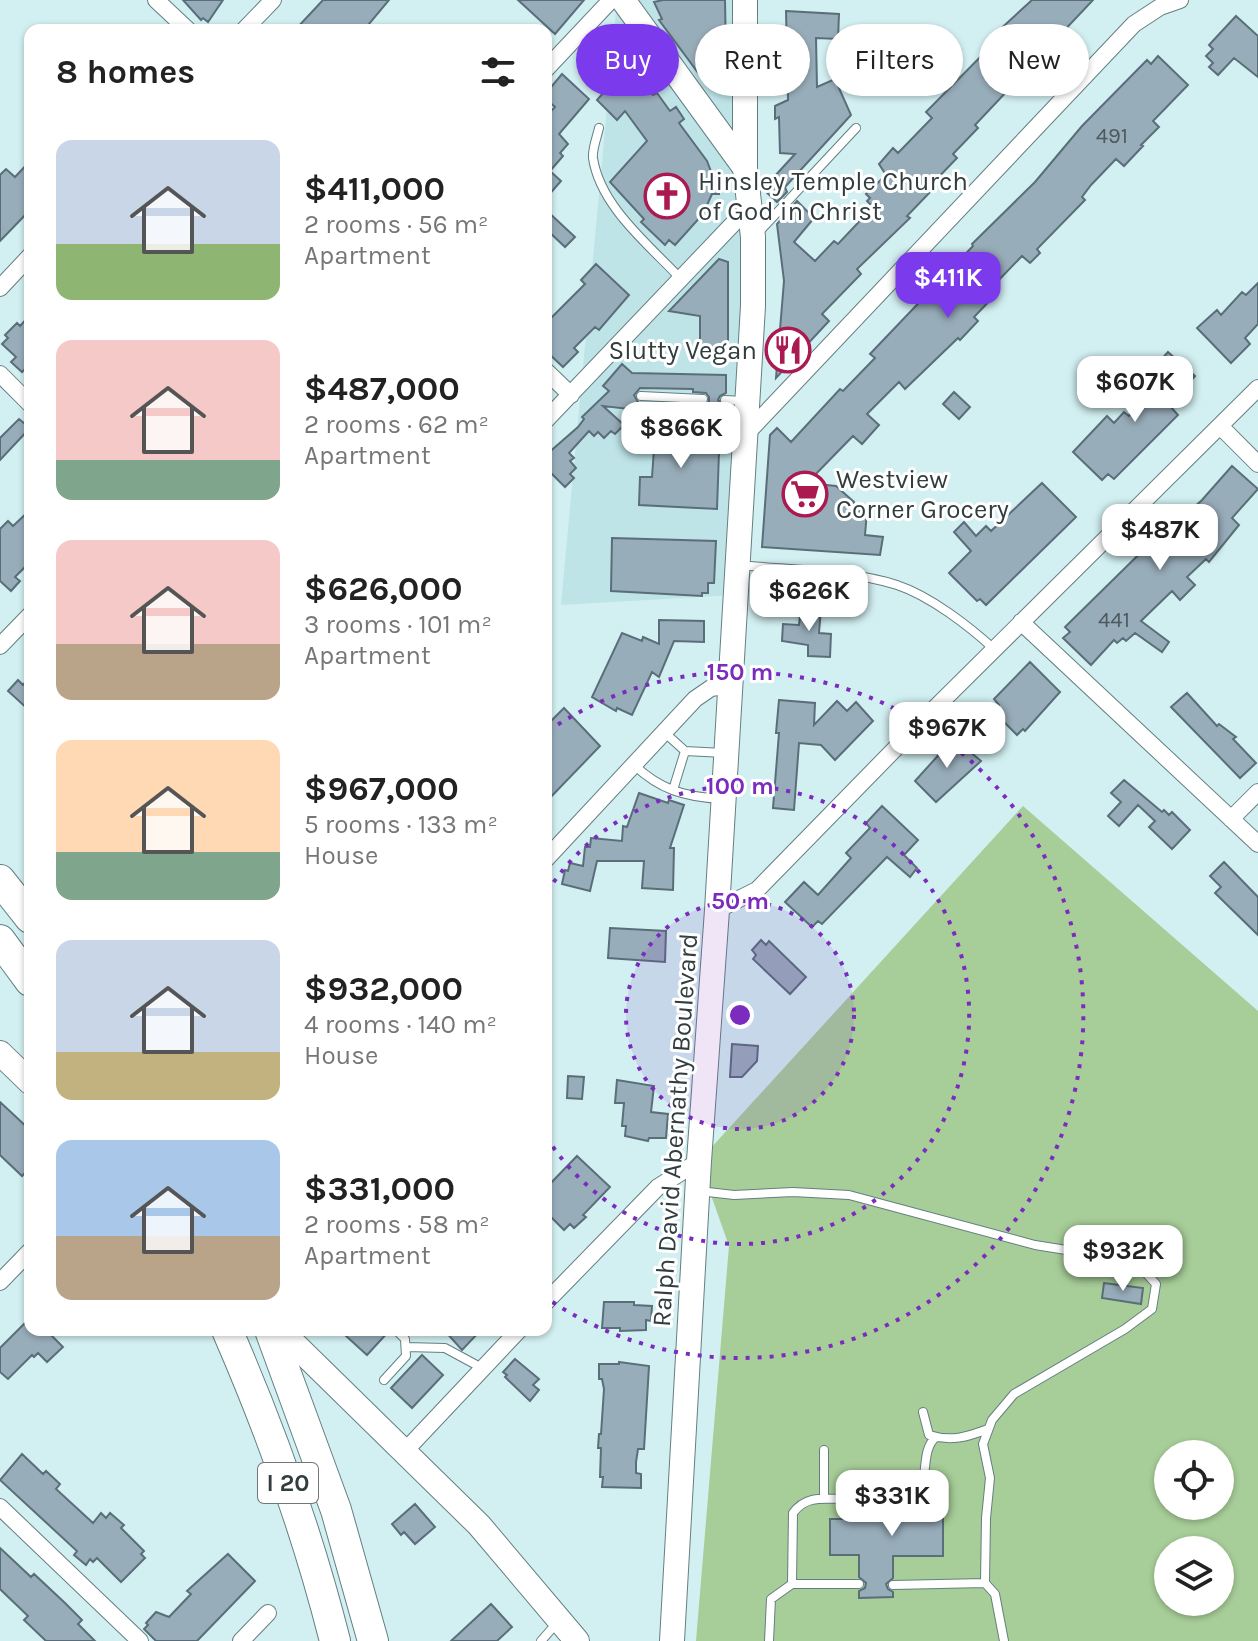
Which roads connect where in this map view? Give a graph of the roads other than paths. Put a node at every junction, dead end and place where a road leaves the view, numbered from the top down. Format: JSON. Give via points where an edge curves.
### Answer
{"nodes":[{"id":1,"x":156,"y":0,"type":"edge"},
{"id":2,"x":273,"y":0,"type":"edge"},
{"id":3,"x":611,"y":0,"type":"edge"},
{"id":4,"x":623,"y":0,"type":"edge"},
{"id":5,"x":745,"y":0,"type":"edge"},
{"id":6,"x":1180,"y":0,"type":"edge"},
{"id":7,"x":182,"y":24,"type":"edge"},
{"id":8,"x":250,"y":24,"type":"edge"},
{"id":9,"x":552,"y":63,"type":"edge"},
{"id":10,"x":599,"y":128,"type":"dead end"},
{"id":11,"x":856,"y":128,"type":"dead end"},
{"id":12,"x":745,"y":168,"type":"junction"},
{"id":13,"x":750,"y":206,"type":"junction"},
{"id":14,"x":753,"y":237,"type":"junction"},
{"id":15,"x":24,"y":262,"type":"edge"},
{"id":16,"x":681,"y":279,"type":"junction"},
{"id":17,"x":0,"y":288,"type":"edge"},
{"id":18,"x":0,"y":374,"type":"edge"},
{"id":19,"x":552,"y":377,"type":"edge"},
{"id":20,"x":1258,"y":388,"type":"edge"},
{"id":21,"x":571,"y":395,"type":"junction"},
{"id":22,"x":641,"y":396,"type":"dead end"},
{"id":23,"x":24,"y":398,"type":"edge"},
{"id":24,"x":703,"y":399,"type":"dead end"},
{"id":25,"x":552,"y":414,"type":"edge"},
{"id":26,"x":1220,"y":426,"type":"junction"},
{"id":27,"x":747,"y":433,"type":"junction"},
{"id":28,"x":1258,"y":464,"type":"edge"},
{"id":29,"x":738,"y":565,"type":"junction"},
{"id":30,"x":24,"y":621,"type":"edge"},
{"id":31,"x":1021,"y":622,"type":"junction"},
{"id":32,"x":0,"y":646,"type":"edge"},
{"id":33,"x":994,"y":649,"type":"junction"},
{"id":34,"x":731,"y":685,"type":"junction"},
{"id":35,"x":664,"y":732,"type":"junction"},
{"id":36,"x":685,"y":751,"type":"junction"},
{"id":37,"x":727,"y":753,"type":"junction"},
{"id":38,"x":634,"y":765,"type":"junction"},
{"id":39,"x":673,"y":790,"type":"junction"},
{"id":40,"x":1258,"y":792,"type":"edge"},
{"id":41,"x":724,"y":799,"type":"junction"},
{"id":42,"x":1231,"y":819,"type":"junction"},
{"id":43,"x":1258,"y":844,"type":"edge"},
{"id":44,"x":552,"y":853,"type":"edge"},
{"id":45,"x":0,"y":880,"type":"edge"},
{"id":46,"x":24,"y":910,"type":"edge"},
{"id":47,"x":717,"y":910,"type":"junction"},
{"id":48,"x":0,"y":940,"type":"edge"},
{"id":49,"x":24,"y":973,"type":"edge"},
{"id":50,"x":0,"y":1053,"type":"edge"},
{"id":51,"x":24,"y":1076,"type":"edge"},
{"id":52,"x":699,"y":1161,"type":"junction"},
{"id":53,"x":697,"y":1191,"type":"junction"},
{"id":54,"x":24,"y":1257,"type":"edge"},
{"id":55,"x":0,"y":1282,"type":"edge"},
{"id":56,"x":552,"y":1296,"type":"edge"},
{"id":57,"x":229,"y":1336,"type":"edge"},
{"id":58,"x":272,"y":1336,"type":"edge"},
{"id":59,"x":286,"y":1336,"type":"edge"},
{"id":60,"x":402,"y":1336,"type":"edge"},
{"id":61,"x":513,"y":1336,"type":"edge"},
{"id":62,"x":406,"y":1347,"type":"junction"},
{"id":63,"x":482,"y":1368,"type":"junction"},
{"id":64,"x":384,"y":1380,"type":"dead end"},
{"id":65,"x":923,"y":1412,"type":"dead end"},
{"id":66,"x":988,"y":1429,"type":"junction"},
{"id":67,"x":936,"y":1437,"type":"junction"},
{"id":68,"x":824,"y":1450,"type":"dead end"},
{"id":69,"x":405,"y":1451,"type":"junction"},
{"id":70,"x":924,"y":1476,"type":"dead end"},
{"id":71,"x":824,"y":1499,"type":"junction"},
{"id":72,"x":843,"y":1499,"type":"dead end"},
{"id":73,"x":0,"y":1507,"type":"edge"},
{"id":74,"x":985,"y":1583,"type":"junction"},
{"id":75,"x":792,"y":1584,"type":"junction"},
{"id":76,"x":859,"y":1584,"type":"dead end"},
{"id":77,"x":893,"y":1585,"type":"dead end"},
{"id":78,"x":268,"y":1613,"type":"dead end"},
{"id":79,"x":567,"y":1632,"type":"edge"},
{"id":80,"x":140,"y":1641,"type":"edge"},
{"id":81,"x":241,"y":1641,"type":"edge"},
{"id":82,"x":335,"y":1641,"type":"edge"},
{"id":83,"x":373,"y":1641,"type":"edge"},
{"id":84,"x":541,"y":1641,"type":"edge"},
{"id":85,"x":672,"y":1641,"type":"edge"},
{"id":86,"x":769,"y":1641,"type":"edge"},
{"id":87,"x":1004,"y":1641,"type":"edge"}],
"edges":[{"from":1,"to":7,"type":"street"},
{"from":2,"to":8,"type":"street"},
{"from":3,"to":9,"type":"street"},
{"from":4,"to":12,"type":"main road"},
{"from":5,"to":12,"type":"main road","name":"Ralph David Abernathy Boulevard"},
{"from":6,"to":27,"type":"street","via":[[1134,24]]},
{"from":10,"to":16,"type":"lane","via":[[593,156],[610,200]]},
{"from":11,"to":14,"type":"lane"},
{"from":12,"to":13,"type":"main road","name":"Ralph David Abernathy Boulevard"},
{"from":13,"to":14,"type":"main road","name":"Ralph David Abernathy Boulevard"},
{"from":13,"to":16,"type":"street"},
{"from":14,"to":27,"type":"main road","name":"Ralph David Abernathy Boulevard","via":[[753,306],[737,401]]},
{"from":15,"to":17,"type":"street"},
{"from":16,"to":21,"type":"street"},
{"from":18,"to":23,"type":"street"},
{"from":19,"to":21,"type":"street"},
{"from":20,"to":26,"type":"street"},
{"from":21,"to":25,"type":"street"},
{"from":22,"to":24,"type":"lane"},
{"from":26,"to":28,"type":"street"},
{"from":26,"to":31,"type":"street"},
{"from":27,"to":29,"type":"main road","name":"Ralph David Abernathy Boulevard"},
{"from":29,"to":33,"type":"lane","via":[[899,586],[956,618]]},
{"from":29,"to":34,"type":"main road","name":"Ralph David Abernathy Boulevard"},
{"from":30,"to":32,"type":"street"},
{"from":31,"to":33,"type":"street"},
{"from":31,"to":42,"type":"street"},
{"from":33,"to":47,"type":"street","via":[[757,890]]},
{"from":34,"to":35,"type":"street","via":[[711,688],[695,699]]},
{"from":34,"to":37,"type":"main road","name":"Ralph David Abernathy Boulevard"},
{"from":35,"to":36,"type":"lane"},
{"from":35,"to":38,"type":"street"},
{"from":36,"to":37,"type":"lane"},
{"from":36,"to":39,"type":"lane"},
{"from":37,"to":41,"type":"main road","name":"Ralph David Abernathy Boulevard"},
{"from":38,"to":39,"type":"lane","via":[[653,782]]},
{"from":38,"to":44,"type":"street"},
{"from":39,"to":41,"type":"lane"},
{"from":40,"to":42,"type":"street"},
{"from":41,"to":47,"type":"main road","name":"Ralph David Abernathy Boulevard"},
{"from":42,"to":43,"type":"street"},
{"from":45,"to":46,"type":"highway"},
{"from":47,"to":52,"type":"main road","name":"Ralph David Abernathy Boulevard"},
{"from":48,"to":49,"type":"highway"},
{"from":50,"to":51,"type":"main road"},
{"from":52,"to":53,"type":"main road","name":"Ralph David Abernathy Boulevard"},
{"from":52,"to":56,"type":"street","via":[[658,1187]]},
{"from":53,"to":66,"type":"lane","via":[[849,1195],[1035,1245],[1135,1261],[1156,1284],[1152,1309],[1014,1394]]},
{"from":53,"to":85,"type":"main road","name":"Ralph David Abernathy Boulevard"},
{"from":54,"to":55,"type":"street"},
{"from":57,"to":82,"type":"highway","number":"I 20","via":[[273,1442]]},
{"from":58,"to":83,"type":"highway","number":"I 20","via":[[336,1510]]},
{"from":59,"to":69,"type":"main road"},
{"from":60,"to":62,"type":"lane"},
{"from":61,"to":63,"type":"street"},
{"from":62,"to":63,"type":"lane","via":[[445,1348]]},
{"from":62,"to":64,"type":"lane","via":[[406,1356]]},
{"from":63,"to":69,"type":"street"},
{"from":65,"to":67,"type":"lane","via":[[929,1435]]},
{"from":66,"to":67,"type":"lane","via":[[967,1437]]},
{"from":66,"to":74,"type":"lane","via":[[983,1444],[990,1478]]},
{"from":67,"to":70,"type":"lane","via":[[927,1452]]},
{"from":68,"to":71,"type":"lane"},
{"from":69,"to":79,"type":"main road","via":[[505,1554]]},
{"from":71,"to":72,"type":"lane"},
{"from":71,"to":75,"type":"lane","via":[[809,1500],[793,1513]]},
{"from":73,"to":80,"type":"street"},
{"from":74,"to":77,"type":"lane"},
{"from":74,"to":87,"type":"lane","via":[[995,1594]]},
{"from":75,"to":76,"type":"lane"},
{"from":75,"to":86,"type":"lane","via":[[771,1599]]},
{"from":78,"to":81,"type":"street"},
{"from":79,"to":84,"type":"lane"}]}
